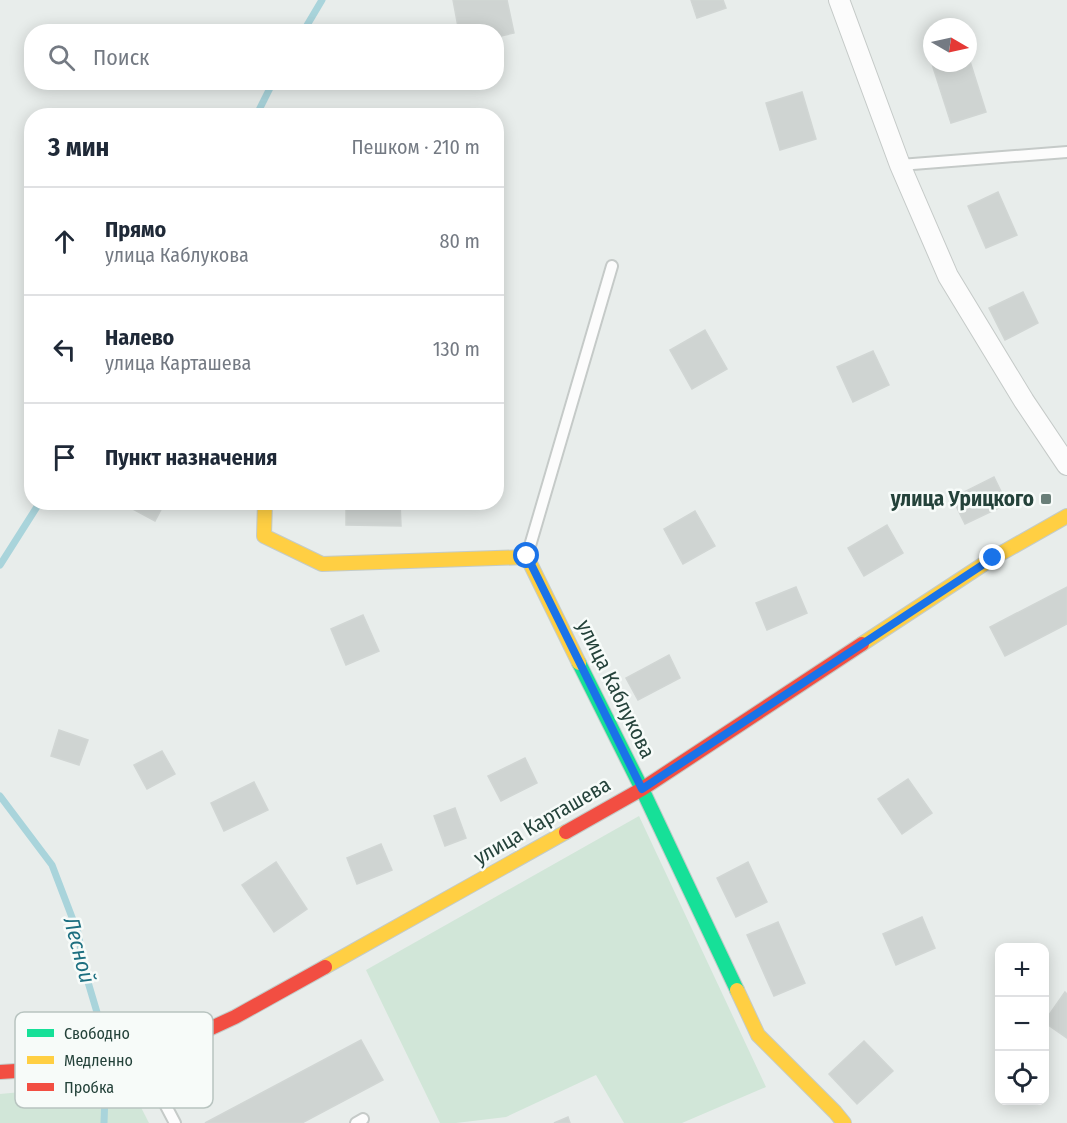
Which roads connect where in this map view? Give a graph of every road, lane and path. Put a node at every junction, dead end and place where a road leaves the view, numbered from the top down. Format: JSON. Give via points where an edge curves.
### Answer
{"nodes":[{"id":1,"x":839,"y":0,"type":"edge"},
{"id":2,"x":1067,"y":152,"type":"edge"},
{"id":3,"x":900,"y":165,"type":"junction"},
{"id":4,"x":612,"y":266,"type":"dead end"},
{"id":5,"x":1067,"y":465,"type":"edge"},
{"id":6,"x":265,"y":510,"type":"edge"},
{"id":7,"x":1067,"y":516,"type":"edge"},
{"id":8,"x":527,"y":556,"type":"junction"},
{"id":9,"x":642,"y":789,"type":"junction"},
{"id":10,"x":213,"y":1027,"type":"edge"},
{"id":11,"x":15,"y":1071,"type":"edge"},
{"id":12,"x":0,"y":1072,"type":"edge"},
{"id":13,"x":167,"y":1108,"type":"edge"},
{"id":14,"x":175,"y":1123,"type":"edge"},
{"id":15,"x":844,"y":1123,"type":"edge"}],
"edges":[{"from":1,"to":3,"type":"street"},
{"from":2,"to":3,"type":"lane"},
{"from":3,"to":5,"type":"street","via":[[948,276]]},
{"from":4,"to":8,"type":"lane"},
{"from":6,"to":8,"type":"main road","via":[[264,536],[322,564]]},
{"from":7,"to":9,"type":"main road","name":"улица Карташева","via":[[993,558]]},
{"from":8,"to":9,"type":"main road","name":"улица Каблукова"},
{"from":9,"to":10,"type":"main road","name":"улица Карташева"},
{"from":9,"to":15,"type":"main road","name":"улица Каблукова","via":[[758,1035]]},
{"from":11,"to":12,"type":"main road","name":"улица Карташева"},
{"from":13,"to":14,"type":"lane"}]}
